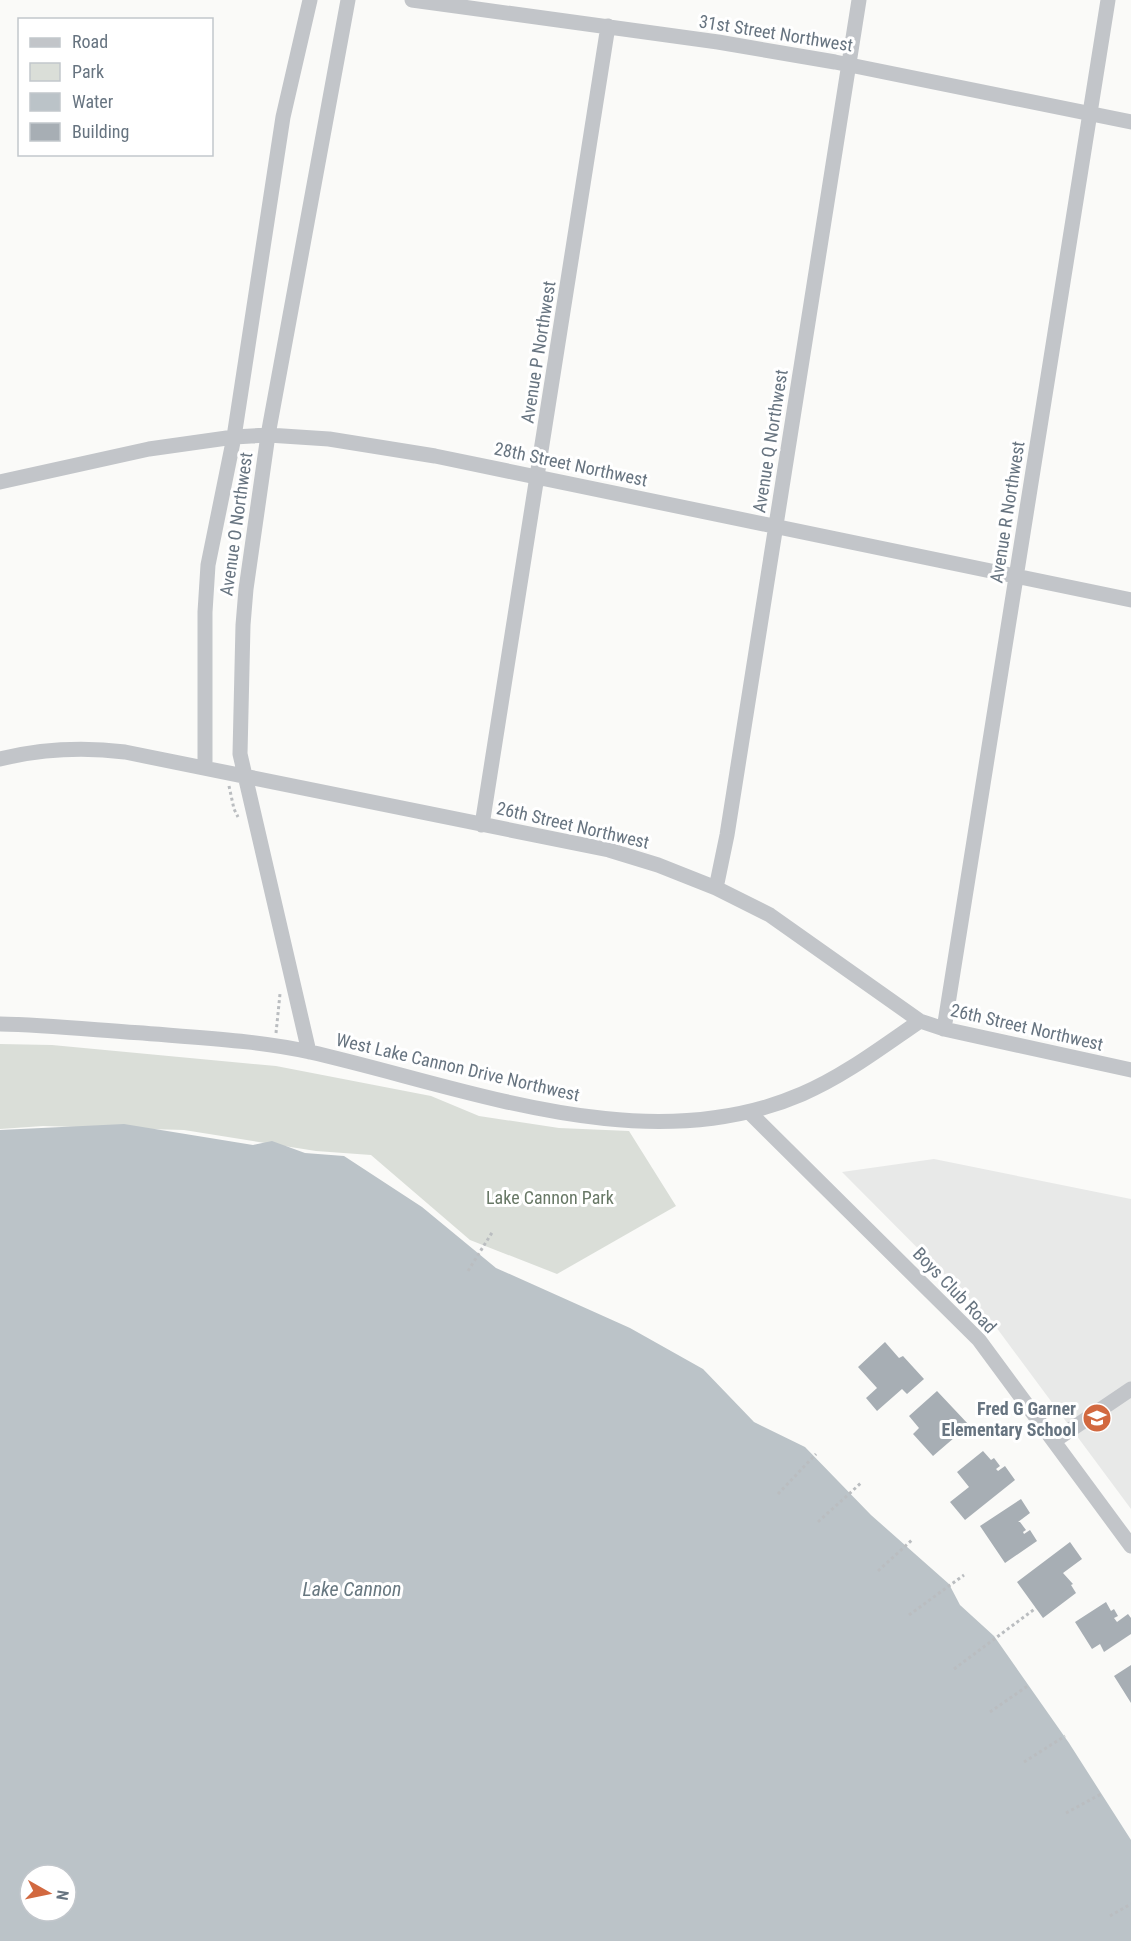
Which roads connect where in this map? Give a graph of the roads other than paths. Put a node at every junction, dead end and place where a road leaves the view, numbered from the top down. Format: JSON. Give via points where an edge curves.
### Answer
{"nodes":[{"id":1,"x":310,"y":0,"type":"edge"},
{"id":2,"x":348,"y":0,"type":"edge"},
{"id":3,"x":412,"y":0,"type":"edge"},
{"id":4,"x":859,"y":0,"type":"edge"},
{"id":5,"x":1108,"y":0,"type":"edge"},
{"id":6,"x":1119,"y":0,"type":"edge"},
{"id":7,"x":608,"y":26,"type":"junction"},
{"id":8,"x":1104,"y":26,"type":"junction"},
{"id":9,"x":849,"y":64,"type":"junction"},
{"id":10,"x":1089,"y":113,"type":"junction"},
{"id":11,"x":1131,"y":122,"type":"edge"},
{"id":12,"x":268,"y":435,"type":"junction"},
{"id":13,"x":234,"y":437,"type":"junction"},
{"id":14,"x":538,"y":477,"type":"junction"},
{"id":15,"x":0,"y":482,"type":"edge"},
{"id":16,"x":776,"y":526,"type":"junction"},
{"id":17,"x":1017,"y":576,"type":"junction"},
{"id":18,"x":1131,"y":600,"type":"edge"},
{"id":19,"x":0,"y":759,"type":"edge"},
{"id":20,"x":205,"y":767,"type":"junction"},
{"id":21,"x":244,"y":776,"type":"junction"},
{"id":22,"x":482,"y":825,"type":"junction"},
{"id":23,"x":716,"y":888,"type":"junction"},
{"id":24,"x":920,"y":1021,"type":"junction"},
{"id":25,"x":0,"y":1024,"type":"edge"},
{"id":26,"x":944,"y":1029,"type":"junction"},
{"id":27,"x":309,"y":1052,"type":"junction"},
{"id":28,"x":1131,"y":1070,"type":"edge"},
{"id":29,"x":749,"y":1112,"type":"junction"},
{"id":30,"x":1131,"y":1389,"type":"edge"},
{"id":31,"x":1054,"y":1440,"type":"junction"},
{"id":32,"x":1131,"y":1546,"type":"edge"}],
"edges":[{"from":1,"to":13,"type":"street","via":[[283,117]]},
{"from":2,"to":12,"type":"street","name":"Avenue O Northwest"},
{"from":3,"to":7,"type":"street","name":"31st Street Northwest"},
{"from":4,"to":9,"type":"street","name":"Avenue Q Northwest"},
{"from":5,"to":8,"type":"street","name":"Avenue R Northwest"},
{"from":6,"to":8,"type":"street"},
{"from":7,"to":9,"type":"street","name":"31st Street Northwest"},
{"from":7,"to":14,"type":"street","name":"Avenue P Northwest"},
{"from":8,"to":10,"type":"street","name":"Avenue R Northwest"},
{"from":9,"to":10,"type":"street","name":"31st Street Northwest"},
{"from":9,"to":16,"type":"street","name":"Avenue Q Northwest"},
{"from":10,"to":11,"type":"street","name":"31st Street Northwest"},
{"from":10,"to":17,"type":"street","name":"Avenue R Northwest"},
{"from":12,"to":13,"type":"street","name":"28th Street Northwest"},
{"from":12,"to":14,"type":"street","name":"28th Street Northwest","via":[[376,445]]},
{"from":12,"to":21,"type":"street","name":"Avenue O Northwest","via":[[243,625],[240,754]]},
{"from":13,"to":15,"type":"street","name":"28th Street Northwest","via":[[150,449]]},
{"from":13,"to":20,"type":"street","via":[[208,566]]},
{"from":14,"to":16,"type":"street","name":"28th Street Northwest"},
{"from":14,"to":22,"type":"street","name":"Avenue P Northwest"},
{"from":16,"to":17,"type":"street","name":"28th Street Northwest"},
{"from":16,"to":23,"type":"street","name":"Avenue Q Northwest"},
{"from":17,"to":18,"type":"street","name":"28th Street Northwest"},
{"from":17,"to":26,"type":"street","name":"Avenue R Northwest"},
{"from":19,"to":20,"type":"street","name":"26th Street Northwest","via":[[65,749],[104,749]]},
{"from":20,"to":21,"type":"street","name":"26th Street Northwest"},
{"from":21,"to":22,"type":"street","name":"26th Street Northwest"},
{"from":21,"to":27,"type":"street","name":"Avenue O Northwest"},
{"from":22,"to":23,"type":"street","name":"26th Street Northwest","via":[[609,850]]},
{"from":23,"to":24,"type":"street","name":"26th Street Northwest","via":[[782,922]]},
{"from":24,"to":26,"type":"street","name":"26th Street Northwest"},
{"from":24,"to":29,"type":"street","name":"West Lake Cannon Drive Northwest","via":[[856,1065],[802,1094]]},
{"from":25,"to":27,"type":"street","name":"West Lake Cannon Drive Northwest","via":[[213,1039]]},
{"from":26,"to":28,"type":"street","name":"26th Street Northwest"},
{"from":27,"to":29,"type":"street","name":"West Lake Cannon Drive Northwest","via":[[503,1101],[594,1118],[665,1122]]},
{"from":29,"to":31,"type":"street","name":"Boys Club Road","via":[[979,1340]]},
{"from":30,"to":31,"type":"street"},
{"from":31,"to":32,"type":"street","name":"Boys Club Road"}]}
